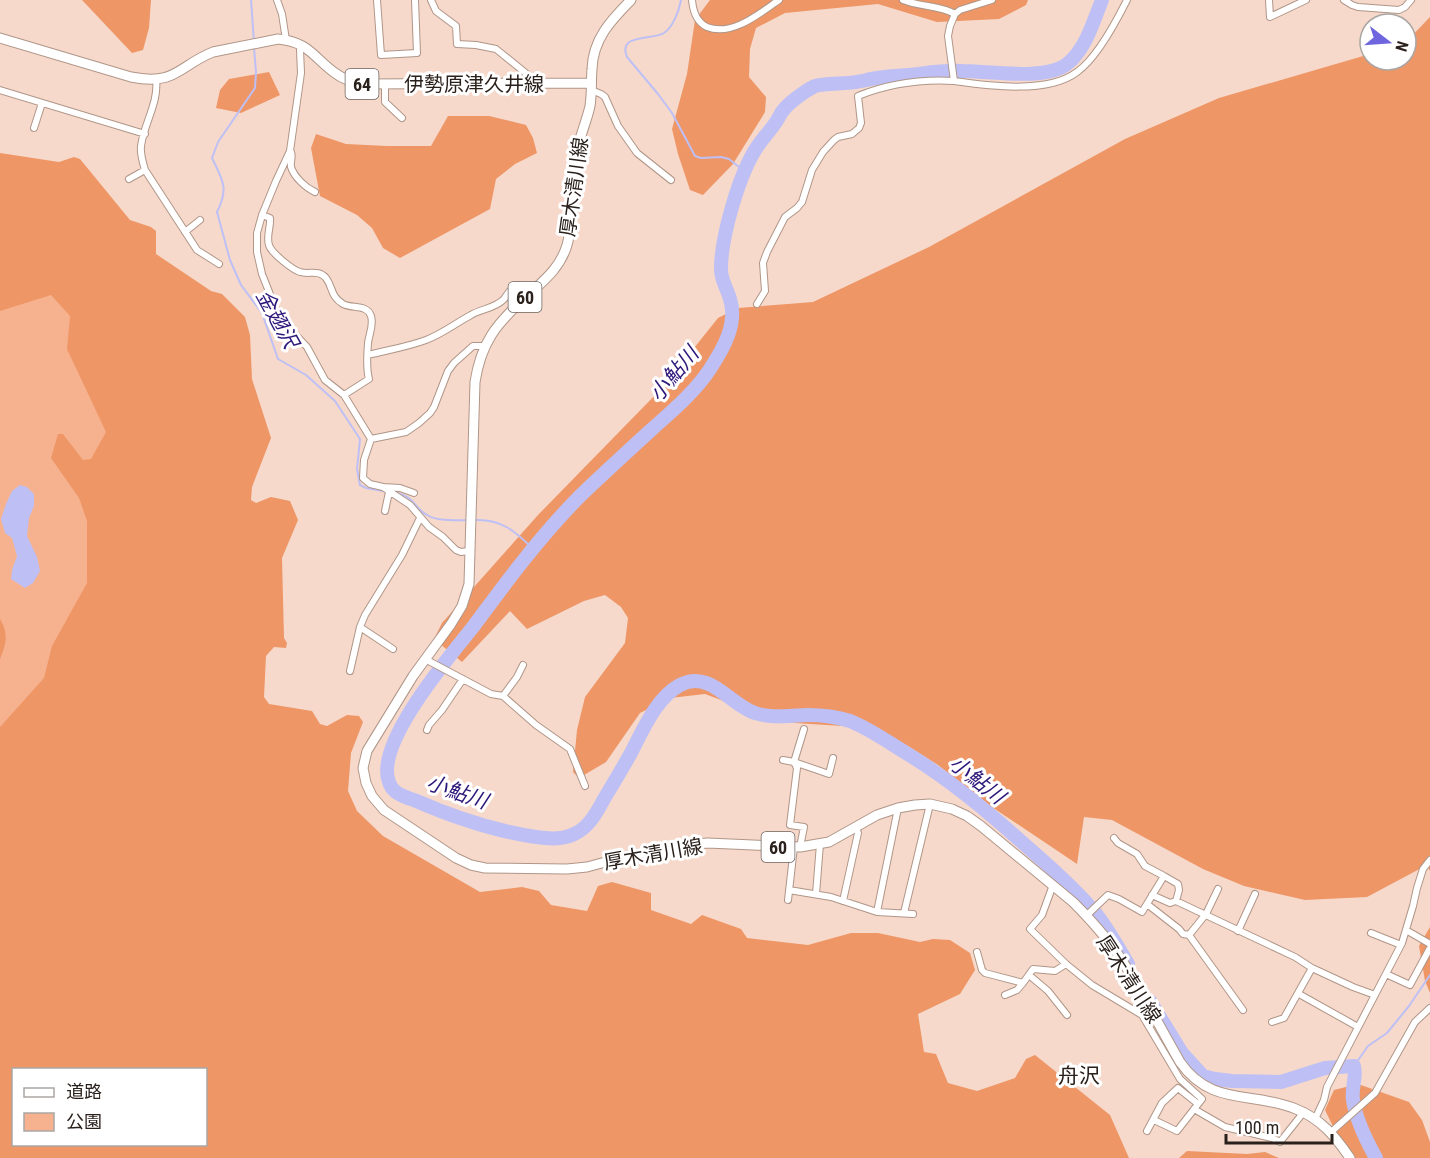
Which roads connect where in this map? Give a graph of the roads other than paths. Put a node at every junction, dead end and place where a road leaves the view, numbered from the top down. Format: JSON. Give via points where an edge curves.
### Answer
{"nodes":[{"id":1,"x":277,"y":0,"type":"edge"},
{"id":2,"x":378,"y":0,"type":"edge"},
{"id":3,"x":415,"y":0,"type":"edge"},
{"id":4,"x":431,"y":0,"type":"edge"},
{"id":5,"x":631,"y":0,"type":"edge"},
{"id":6,"x":692,"y":0,"type":"edge"},
{"id":7,"x":779,"y":0,"type":"edge"},
{"id":8,"x":903,"y":0,"type":"edge"},
{"id":9,"x":992,"y":0,"type":"edge"},
{"id":10,"x":1127,"y":0,"type":"edge"},
{"id":11,"x":1269,"y":0,"type":"edge"},
{"id":12,"x":1306,"y":0,"type":"edge"},
{"id":13,"x":1344,"y":0,"type":"edge"},
{"id":14,"x":1411,"y":0,"type":"edge"},
{"id":15,"x":955,"y":14,"type":"junction"},
{"id":16,"x":0,"y":40,"type":"edge"},
{"id":17,"x":286,"y":40,"type":"junction"},
{"id":18,"x":302,"y":45,"type":"junction"},
{"id":19,"x":156,"y":79,"type":"junction"},
{"id":20,"x":954,"y":80,"type":"junction"},
{"id":21,"x":385,"y":84,"type":"junction"},
{"id":22,"x":538,"y":84,"type":"junction"},
{"id":23,"x":591,"y":87,"type":"junction"},
{"id":24,"x":0,"y":90,"type":"edge"},
{"id":25,"x":42,"y":103,"type":"junction"},
{"id":26,"x":402,"y":118,"type":"dead end"},
{"id":27,"x":34,"y":128,"type":"dead end"},
{"id":28,"x":145,"y":134,"type":"junction"},
{"id":29,"x":290,"y":151,"type":"junction"},
{"id":30,"x":146,"y":170,"type":"junction"},
{"id":31,"x":129,"y":179,"type":"dead end"},
{"id":32,"x":671,"y":180,"type":"dead end"},
{"id":33,"x":315,"y":192,"type":"dead end"},
{"id":34,"x":262,"y":215,"type":"junction"},
{"id":35,"x":200,"y":220,"type":"dead end"},
{"id":36,"x":185,"y":232,"type":"junction"},
{"id":37,"x":219,"y":264,"type":"dead end"},
{"id":38,"x":524,"y":298,"type":"junction"},
{"id":39,"x":756,"y":304,"type":"dead end"},
{"id":40,"x":484,"y":346,"type":"junction"},
{"id":41,"x":368,"y":355,"type":"junction"},
{"id":42,"x":344,"y":395,"type":"junction"},
{"id":43,"x":371,"y":439,"type":"junction"},
{"id":44,"x":386,"y":490,"type":"junction"},
{"id":45,"x":414,"y":493,"type":"dead end"},
{"id":46,"x":385,"y":511,"type":"dead end"},
{"id":47,"x":420,"y":518,"type":"junction"},
{"id":48,"x":469,"y":551,"type":"junction"},
{"id":49,"x":360,"y":627,"type":"junction"},
{"id":50,"x":393,"y":650,"type":"dead end"},
{"id":51,"x":425,"y":659,"type":"junction"},
{"id":52,"x":523,"y":665,"type":"dead end"},
{"id":53,"x":350,"y":671,"type":"dead end"},
{"id":54,"x":461,"y":678,"type":"junction"},
{"id":55,"x":503,"y":696,"type":"junction"},
{"id":56,"x":804,"y":729,"type":"dead end"},
{"id":57,"x":427,"y":730,"type":"dead end"},
{"id":58,"x":833,"y":758,"type":"dead end"},
{"id":59,"x":783,"y":760,"type":"dead end"},
{"id":60,"x":794,"y":762,"type":"junction"},
{"id":61,"x":585,"y":786,"type":"dead end"},
{"id":62,"x":930,"y":804,"type":"junction"},
{"id":63,"x":898,"y":808,"type":"junction"},
{"id":64,"x":856,"y":828,"type":"junction"},
{"id":65,"x":1114,"y":838,"type":"dead end"},
{"id":66,"x":820,"y":844,"type":"junction"},
{"id":67,"x":797,"y":847,"type":"junction"},
{"id":68,"x":1430,"y":860,"type":"edge"},
{"id":69,"x":1164,"y":876,"type":"junction"},
{"id":70,"x":1053,"y":885,"type":"junction"},
{"id":71,"x":789,"y":890,"type":"junction"},
{"id":72,"x":1218,"y":890,"type":"dead end"},
{"id":73,"x":816,"y":894,"type":"junction"},
{"id":74,"x":1255,"y":894,"type":"dead end"},
{"id":75,"x":1152,"y":896,"type":"junction"},
{"id":76,"x":788,"y":900,"type":"dead end"},
{"id":77,"x":1176,"y":900,"type":"junction"},
{"id":78,"x":843,"y":901,"type":"junction"},
{"id":79,"x":1147,"y":904,"type":"junction"},
{"id":80,"x":877,"y":912,"type":"junction"},
{"id":81,"x":904,"y":913,"type":"junction"},
{"id":82,"x":913,"y":914,"type":"dead end"},
{"id":83,"x":1088,"y":914,"type":"junction"},
{"id":84,"x":1206,"y":914,"type":"junction"},
{"id":85,"x":1406,"y":930,"type":"junction"},
{"id":86,"x":1238,"y":931,"type":"junction"},
{"id":87,"x":1371,"y":933,"type":"dead end"},
{"id":88,"x":1189,"y":935,"type":"junction"},
{"id":89,"x":1401,"y":945,"type":"junction"},
{"id":90,"x":1430,"y":946,"type":"edge"},
{"id":91,"x":977,"y":952,"type":"dead end"},
{"id":92,"x":1066,"y":964,"type":"junction"},
{"id":93,"x":1312,"y":968,"type":"junction"},
{"id":94,"x":1386,"y":974,"type":"junction"},
{"id":95,"x":1029,"y":975,"type":"junction"},
{"id":96,"x":1023,"y":983,"type":"junction"},
{"id":97,"x":1299,"y":994,"type":"junction"},
{"id":98,"x":1005,"y":995,"type":"dead end"},
{"id":99,"x":1375,"y":995,"type":"junction"},
{"id":100,"x":1430,"y":1008,"type":"edge"},
{"id":101,"x":1243,"y":1010,"type":"dead end"},
{"id":102,"x":1066,"y":1015,"type":"dead end"},
{"id":103,"x":1272,"y":1022,"type":"dead end"},
{"id":104,"x":1356,"y":1031,"type":"junction"},
{"id":105,"x":1176,"y":1064,"type":"junction"},
{"id":106,"x":1196,"y":1107,"type":"junction"},
{"id":107,"x":1304,"y":1113,"type":"junction"},
{"id":108,"x":1315,"y":1119,"type":"junction"},
{"id":109,"x":1154,"y":1120,"type":"junction"},
{"id":110,"x":1147,"y":1131,"type":"dead end"},
{"id":111,"x":1331,"y":1132,"type":"junction"},
{"id":112,"x":1350,"y":1158,"type":"edge"}],
"edges":[{"from":1,"to":17,"type":"street"},
{"from":2,"to":3,"type":"street","via":[[381,55],[417,53]]},
{"from":4,"to":22,"type":"street","via":[[436,11],[456,26],[457,44],[496,49]]},
{"from":5,"to":23,"type":"main road","via":[[608,23],[598,41]]},
{"from":6,"to":7,"type":"street","via":[[697,19],[721,30],[747,21]]},
{"from":8,"to":15,"type":"street"},
{"from":9,"to":15,"type":"street"},
{"from":10,"to":20,"type":"street","via":[[1089,61],[1065,79],[1027,87]]},
{"from":11,"to":12,"type":"street","via":[[1270,17]]},
{"from":13,"to":14,"type":"street","via":[[1358,7],[1395,10]]},
{"from":15,"to":20,"type":"street","via":[[948,36]]},
{"from":16,"to":19,"type":"main road","name":"伊勢原津久井線","number":"64","via":[[131,77]]},
{"from":17,"to":18,"type":"main road","name":"伊勢原津久井線","number":"64"},
{"from":17,"to":19,"type":"main road","name":"伊勢原津久井線","number":"64","via":[[213,52],[175,74]]},
{"from":18,"to":21,"type":"main road","name":"伊勢原津久井線","number":"64","via":[[340,77],[362,84]]},
{"from":18,"to":29,"type":"street"},
{"from":19,"to":28,"type":"street"},
{"from":20,"to":39,"type":"street","via":[[903,84],[858,96],[860,128],[834,140],[812,170],[802,202],[783,220],[767,252],[763,263],[765,291]]},
{"from":21,"to":22,"type":"main road","name":"伊勢原津久井線","number":"64"},
{"from":21,"to":26,"type":"street","via":[[385,102]]},
{"from":22,"to":23,"type":"main road","name":"伊勢原津久井線","number":"64"},
{"from":23,"to":32,"type":"street","via":[[605,97],[618,126],[638,153]]},
{"from":23,"to":38,"type":"main road","name":"厚木清川線","number":"60","via":[[590,105],[574,160],[571,222],[564,252],[552,273]]},
{"from":24,"to":25,"type":"street"},
{"from":25,"to":27,"type":"street"},
{"from":25,"to":28,"type":"street"},
{"from":28,"to":30,"type":"street","via":[[141,147]]},
{"from":29,"to":33,"type":"street","via":[[291,166],[308,189]]},
{"from":29,"to":34,"type":"street"},
{"from":30,"to":31,"type":"street"},
{"from":30,"to":36,"type":"street"},
{"from":34,"to":41,"type":"street","via":[[270,218],[268,237],[273,253],[298,272],[317,272],[326,278],[338,300],[365,308],[371,314]]},
{"from":34,"to":42,"type":"street","via":[[257,252],[277,312],[307,346],[326,380]]},
{"from":35,"to":36,"type":"street"},
{"from":36,"to":37,"type":"street","via":[[197,250]]},
{"from":38,"to":40,"type":"main road","name":"厚木清川線","number":"60"},
{"from":38,"to":41,"type":"street","via":[[513,288],[498,304],[428,339]]},
{"from":40,"to":43,"type":"street","via":[[473,346],[454,363],[434,407],[419,423],[406,432]]},
{"from":40,"to":48,"type":"main road","name":"厚木清川線","number":"60","via":[[475,382]]},
{"from":41,"to":42,"type":"street","via":[[369,379]]},
{"from":42,"to":43,"type":"street"},
{"from":43,"to":44,"type":"street","via":[[363,478]]},
{"from":44,"to":45,"type":"street","via":[[400,488]]},
{"from":44,"to":46,"type":"street"},
{"from":44,"to":47,"type":"street","via":[[410,505]]},
{"from":47,"to":48,"type":"street","via":[[456,550]]},
{"from":47,"to":49,"type":"street"},
{"from":48,"to":51,"type":"main road","name":"厚木清川線","number":"60","via":[[469,584],[462,606]]},
{"from":49,"to":50,"type":"street"},
{"from":49,"to":53,"type":"street"},
{"from":51,"to":54,"type":"street"},
{"from":51,"to":67,"type":"main road","name":"厚木清川線","number":"60","via":[[367,751],[363,768],[372,796],[384,810],[456,858],[485,868],[567,869],[684,845]]},
{"from":52,"to":55,"type":"street"},
{"from":54,"to":55,"type":"street","via":[[490,694]]},
{"from":54,"to":57,"type":"street"},
{"from":55,"to":61,"type":"street","via":[[570,749]]},
{"from":56,"to":60,"type":"street"},
{"from":58,"to":60,"type":"street","via":[[829,774]]},
{"from":59,"to":60,"type":"street"},
{"from":60,"to":67,"type":"street","via":[[797,768],[790,825],[804,827]]},
{"from":62,"to":63,"type":"main road","name":"厚木清川線","number":"60"},
{"from":62,"to":70,"type":"main road","name":"厚木清川線","number":"60","via":[[967,816]]},
{"from":62,"to":81,"type":"street"},
{"from":63,"to":64,"type":"main road","name":"厚木清川線","number":"60"},
{"from":63,"to":80,"type":"street"},
{"from":64,"to":66,"type":"main road","name":"厚木清川線","number":"60"},
{"from":64,"to":78,"type":"street"},
{"from":65,"to":69,"type":"street","via":[[1137,854],[1145,866]]},
{"from":66,"to":67,"type":"main road","name":"厚木清川線","number":"60"},
{"from":66,"to":73,"type":"street"},
{"from":67,"to":71,"type":"street"},
{"from":68,"to":85,"type":"street","via":[[1417,888]]},
{"from":69,"to":75,"type":"street"},
{"from":69,"to":77,"type":"street","via":[[1178,884]]},
{"from":70,"to":83,"type":"main road","name":"厚木清川線","number":"60"},
{"from":70,"to":92,"type":"street","via":[[1042,915],[1030,929]]},
{"from":71,"to":73,"type":"street"},
{"from":71,"to":76,"type":"street"},
{"from":72,"to":84,"type":"street"},
{"from":73,"to":78,"type":"street"},
{"from":74,"to":86,"type":"street"},
{"from":75,"to":77,"type":"street","via":[[1170,903]]},
{"from":75,"to":79,"type":"street"},
{"from":77,"to":84,"type":"street"},
{"from":78,"to":80,"type":"street"},
{"from":79,"to":83,"type":"street","via":[[1142,912],[1108,895]]},
{"from":79,"to":88,"type":"street"},
{"from":80,"to":81,"type":"street"},
{"from":81,"to":82,"type":"street"},
{"from":83,"to":105,"type":"main road","name":"厚木清川線","number":"60","via":[[1123,962]]},
{"from":84,"to":86,"type":"street"},
{"from":84,"to":88,"type":"street"},
{"from":85,"to":89,"type":"street"},
{"from":85,"to":90,"type":"street"},
{"from":86,"to":93,"type":"street"},
{"from":87,"to":89,"type":"street"},
{"from":88,"to":101,"type":"street"},
{"from":89,"to":94,"type":"street"},
{"from":90,"to":94,"type":"street","via":[[1410,985]]},
{"from":91,"to":96,"type":"street","via":[[985,973]]},
{"from":92,"to":95,"type":"street","via":[[1055,971],[1033,969]]},
{"from":92,"to":105,"type":"street","via":[[1142,1015]]},
{"from":93,"to":97,"type":"street"},
{"from":93,"to":99,"type":"street"},
{"from":94,"to":99,"type":"street"},
{"from":95,"to":96,"type":"street"},
{"from":95,"to":102,"type":"street","via":[[1048,991]]},
{"from":96,"to":98,"type":"street"},
{"from":97,"to":103,"type":"street","via":[[1284,1018]]},
{"from":97,"to":104,"type":"street"},
{"from":99,"to":104,"type":"street"},
{"from":100,"to":111,"type":"street","via":[[1415,1022],[1375,1093]]},
{"from":104,"to":108,"type":"street"},
{"from":105,"to":106,"type":"street","via":[[1180,1079],[1202,1099]]},
{"from":105,"to":107,"type":"main road","name":"厚木清川線","number":"60","via":[[1214,1091],[1272,1102]]},
{"from":106,"to":107,"type":"street","via":[[1225,1127],[1280,1142]]},
{"from":106,"to":109,"type":"street","via":[[1177,1131]]},
{"from":106,"to":109,"type":"street","via":[[1178,1089],[1162,1103]]},
{"from":107,"to":108,"type":"main road","name":"厚木清川線","number":"60"},
{"from":108,"to":111,"type":"main road","name":"厚木清川線","number":"60"},
{"from":109,"to":110,"type":"street"},
{"from":111,"to":112,"type":"main road","name":"厚木清川線","number":"60"}]}
